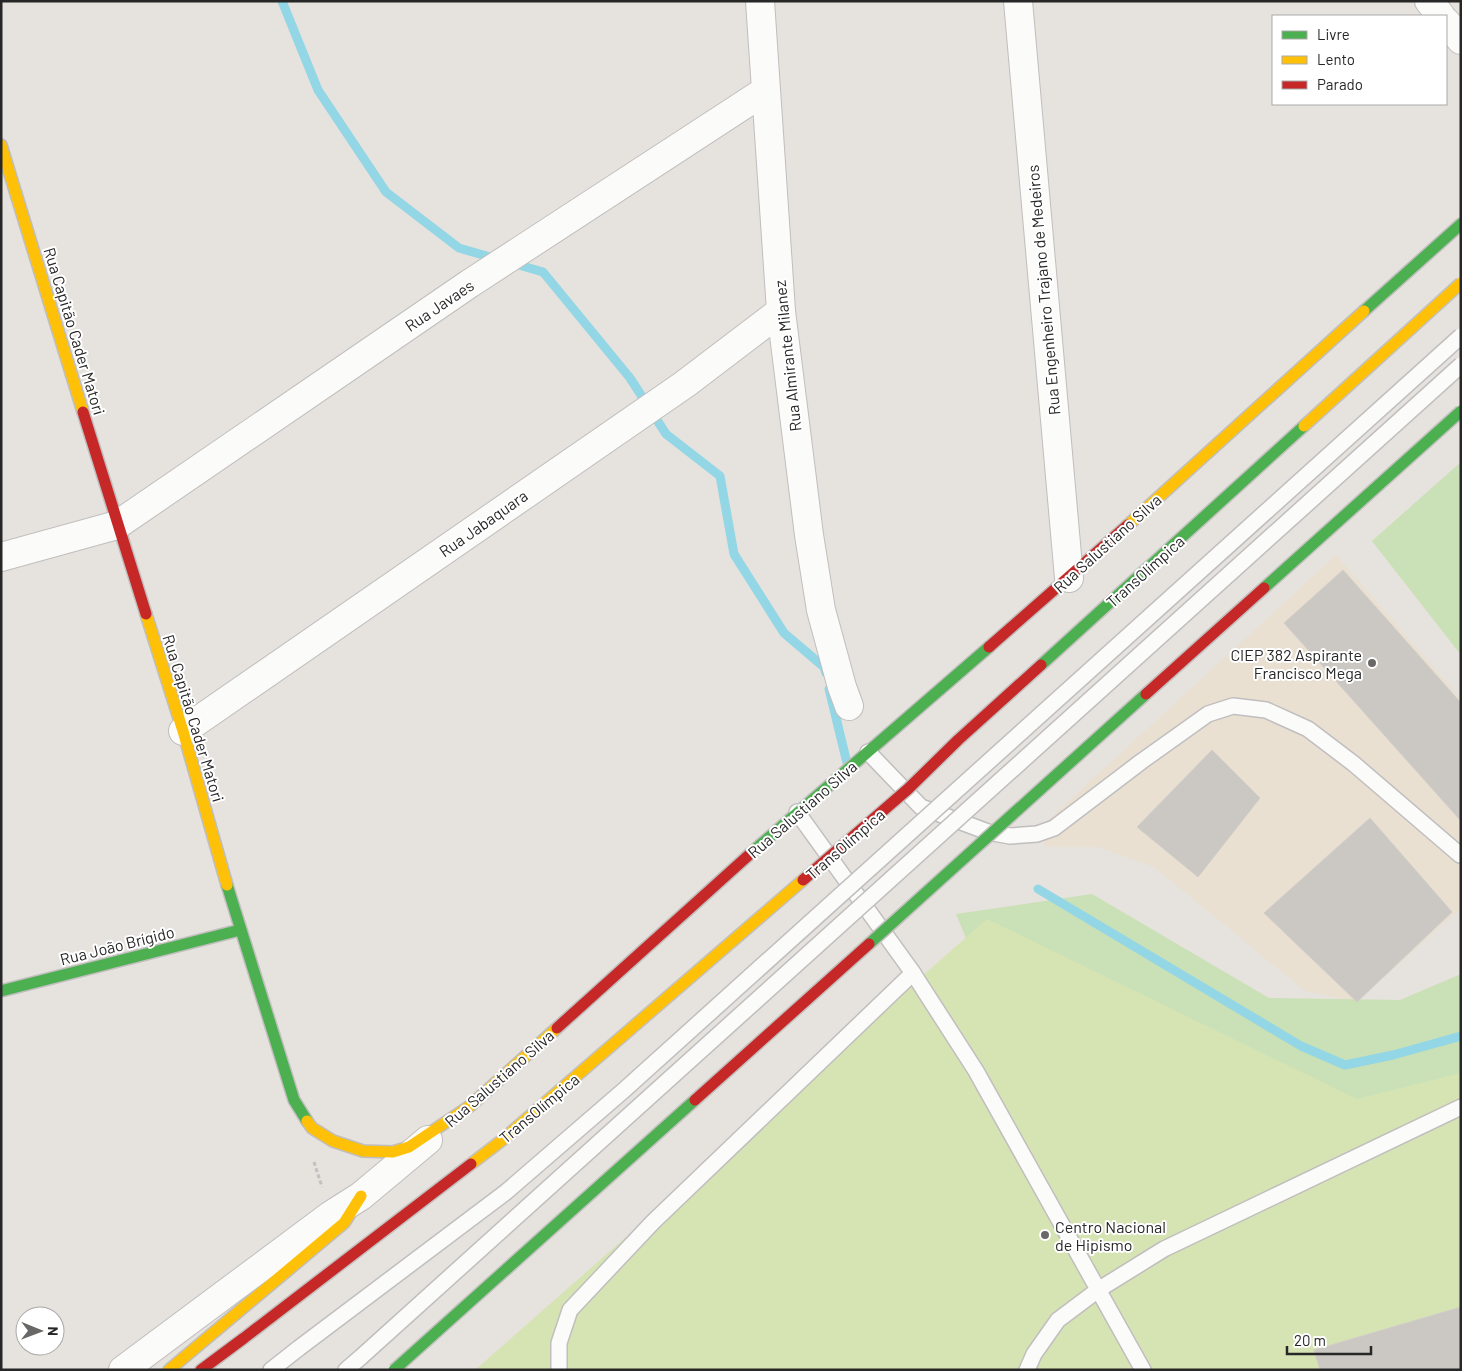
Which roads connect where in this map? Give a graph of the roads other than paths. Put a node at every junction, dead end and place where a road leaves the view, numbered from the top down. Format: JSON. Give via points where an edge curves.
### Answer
{"nodes":[{"id":1,"x":760,"y":1,"type":"edge"},
{"id":2,"x":1018,"y":1,"type":"edge"},
{"id":3,"x":1429,"y":1,"type":"edge"},
{"id":4,"x":1440,"y":15,"type":"edge"},
{"id":5,"x":1447,"y":23,"type":"edge"},
{"id":6,"x":1461,"y":40,"type":"edge"},
{"id":7,"x":765,"y":91,"type":"junction"},
{"id":8,"x":1,"y":145,"type":"edge"},
{"id":9,"x":1461,"y":224,"type":"edge"},
{"id":10,"x":1461,"y":283,"type":"edge"},
{"id":11,"x":781,"y":311,"type":"junction"},
{"id":12,"x":1461,"y":336,"type":"edge"},
{"id":13,"x":1461,"y":365,"type":"edge"},
{"id":14,"x":1461,"y":411,"type":"edge"},
{"id":15,"x":117,"y":525,"type":"junction"},
{"id":16,"x":1,"y":557,"type":"edge"},
{"id":17,"x":1069,"y":578,"type":"junction"},
{"id":18,"x":849,"y":706,"type":"dead end"},
{"id":19,"x":183,"y":731,"type":"junction"},
{"id":20,"x":868,"y":752,"type":"junction"},
{"id":21,"x":797,"y":812,"type":"junction"},
{"id":22,"x":1460,"y":855,"type":"edge"},
{"id":23,"x":240,"y":930,"type":"junction"},
{"id":24,"x":913,"y":973,"type":"junction"},
{"id":25,"x":1,"y":991,"type":"edge"},
{"id":26,"x":470,"y":1106,"type":"junction"},
{"id":27,"x":1461,"y":1107,"type":"edge"},
{"id":28,"x":361,"y":1196,"type":"junction"},
{"id":29,"x":1098,"y":1290,"type":"junction"},
{"id":30,"x":124,"y":1370,"type":"edge"},
{"id":31,"x":169,"y":1370,"type":"edge"},
{"id":32,"x":201,"y":1370,"type":"edge"},
{"id":33,"x":271,"y":1370,"type":"edge"},
{"id":34,"x":346,"y":1370,"type":"edge"},
{"id":35,"x":393,"y":1370,"type":"edge"},
{"id":36,"x":559,"y":1370,"type":"edge"},
{"id":37,"x":1027,"y":1370,"type":"edge"},
{"id":38,"x":1143,"y":1370,"type":"edge"}],
"edges":[{"from":1,"to":7,"type":"street","name":"Rua Almirante Milanez"},
{"from":2,"to":17,"type":"street","name":"Rua Engenheiro Trajano de Medeiros"},
{"from":3,"to":4,"type":"street"},
{"from":5,"to":6,"type":"street"},
{"from":7,"to":11,"type":"street","name":"Rua Almirante Milanez"},
{"from":7,"to":15,"type":"street","name":"Rua Javaes","via":[[468,284]]},
{"from":8,"to":15,"type":"main road","name":"Rua Capitão Cader Matori"},
{"from":9,"to":17,"type":"main road","name":"Rua Salustiano Silva"},
{"from":10,"to":32,"type":"main road","name":"TransOlímpica","bridge":true,"via":[[908,789],[700,971],[501,1141]]},
{"from":11,"to":18,"type":"street","name":"Rua Almirante Milanez","via":[[808,535],[821,610]]},
{"from":11,"to":19,"type":"street","name":"Rua Jabaquara","via":[[685,384]]},
{"from":12,"to":33,"type":"lane","bridge":true,"via":[[623,1091],[506,1192]]},
{"from":13,"to":34,"type":"lane","bridge":true},
{"from":14,"to":35,"type":"main road","bridge":true},
{"from":15,"to":16,"type":"street","name":"Rua Javaes"},
{"from":15,"to":19,"type":"main road","name":"Rua Capitão Cader Matori"},
{"from":17,"to":20,"type":"main road","name":"Rua Salustiano Silva"},
{"from":19,"to":23,"type":"main road","name":"Rua Capitão Cader Matori"},
{"from":20,"to":21,"type":"main road","name":"Rua Salustiano Silva"},
{"from":20,"to":22,"type":"lane","via":[[921,807],[988,832],[1010,836],[1037,834],[1054,828],[1208,714],[1233,706],[1266,710],[1308,729]]},
{"from":21,"to":24,"type":"lane"},
{"from":21,"to":26,"type":"main road","name":"Rua Salustiano Silva"},
{"from":23,"to":25,"type":"main road","name":"Rua João Brígido"},
{"from":23,"to":26,"type":"main road","name":"Rua Capitão Cader Matori","via":[[294,1100],[312,1128],[333,1142],[363,1151],[393,1152],[409,1147]]},
{"from":24,"to":29,"type":"lane","via":[[976,1072]]},
{"from":24,"to":36,"type":"lane","via":[[653,1222],[570,1310],[559,1344]]},
{"from":26,"to":28,"type":"street","name":"Rua Salustiano Silva"},
{"from":27,"to":29,"type":"lane","via":[[1164,1249]]},
{"from":28,"to":30,"type":"street","name":"Rua Salustiano Silva"},
{"from":28,"to":31,"type":"main road","via":[[344,1223]]},
{"from":29,"to":37,"type":"lane","via":[[1058,1320]]},
{"from":29,"to":38,"type":"lane"}]}
